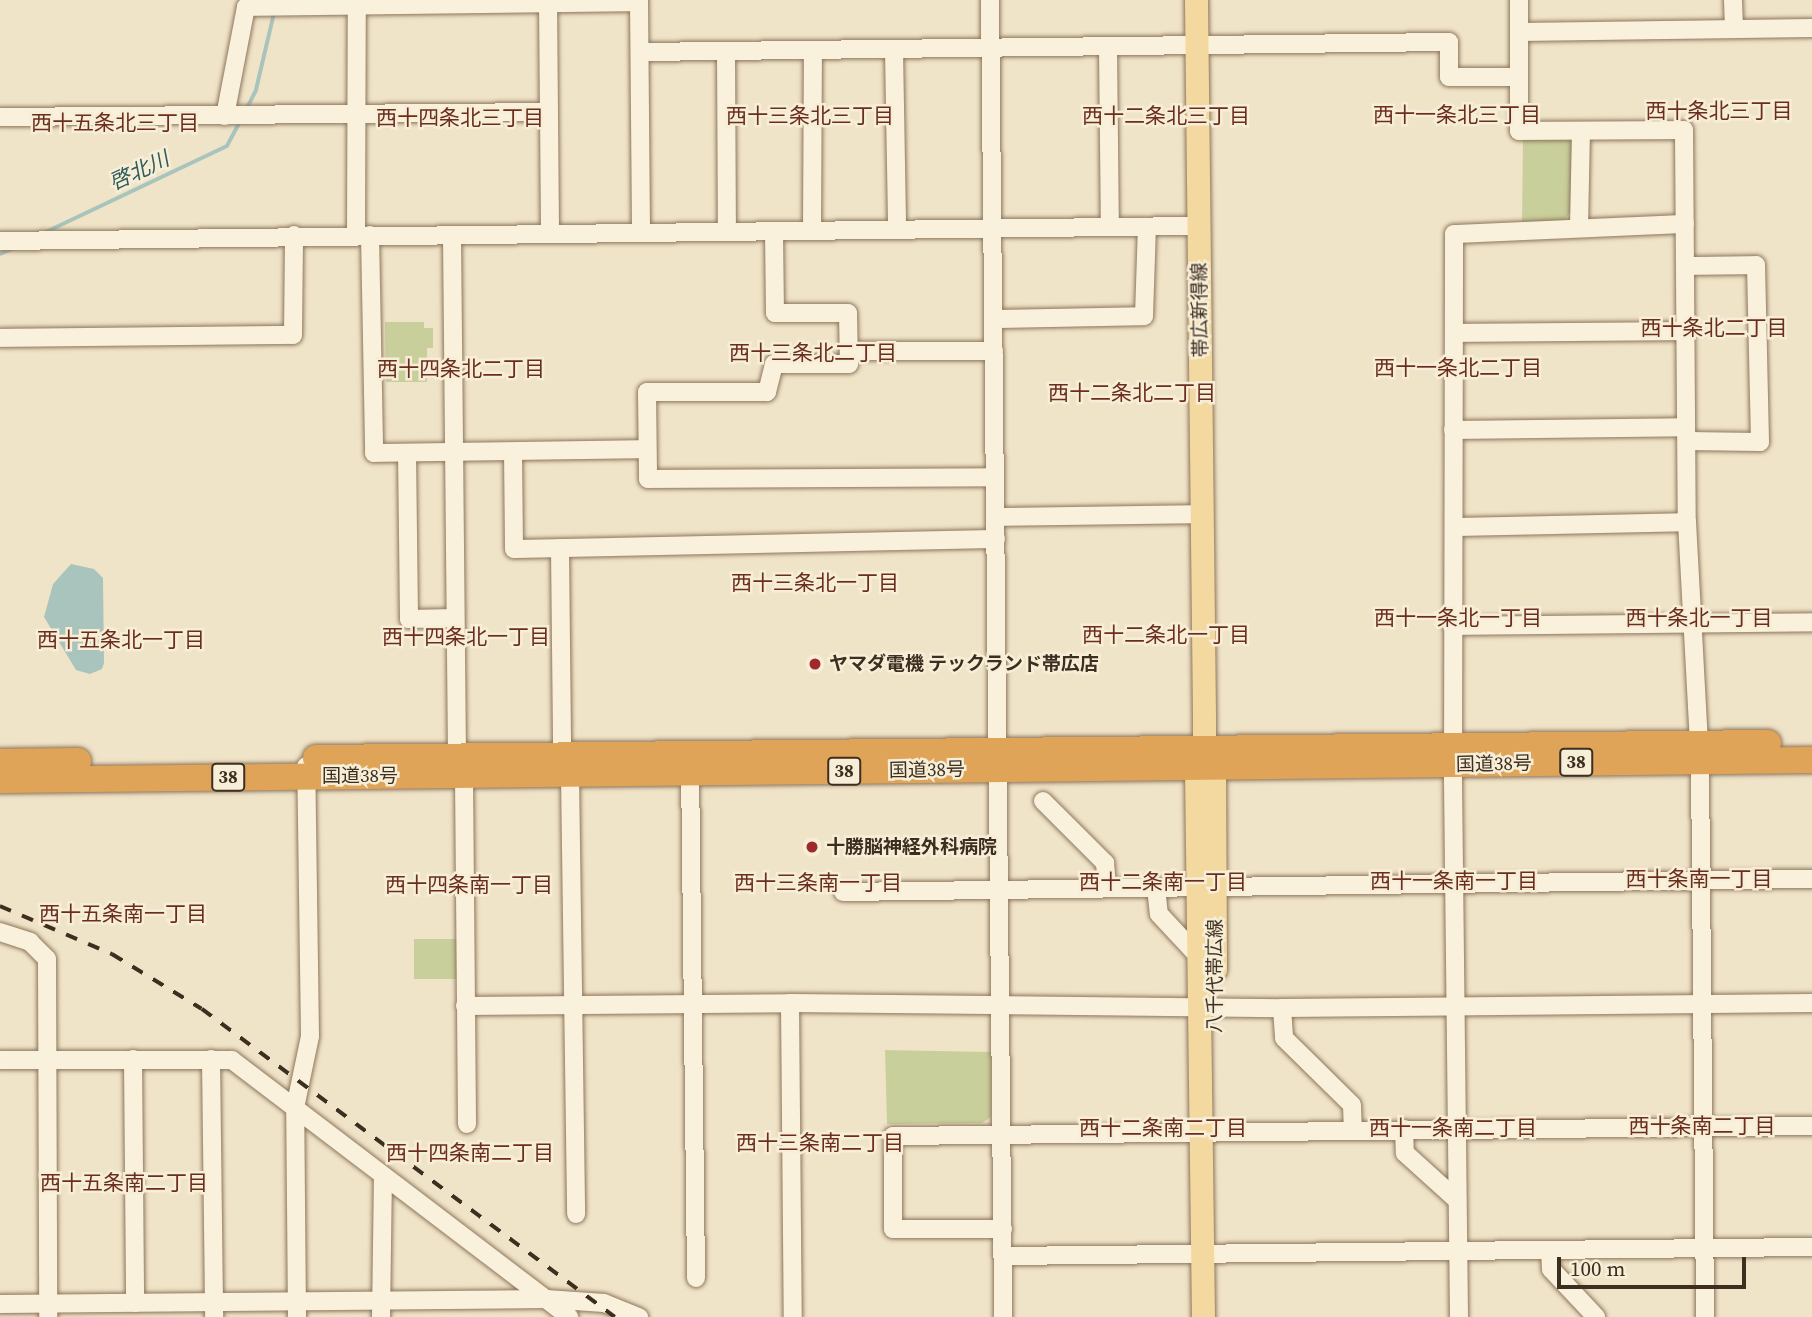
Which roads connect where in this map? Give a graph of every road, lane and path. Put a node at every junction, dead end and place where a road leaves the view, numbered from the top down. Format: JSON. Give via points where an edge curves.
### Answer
{"nodes":[{"id":1,"x":990,"y":0,"type":"edge"},
{"id":2,"x":1196,"y":0,"type":"edge"},
{"id":3,"x":1519,"y":0,"type":"edge"},
{"id":4,"x":1733,"y":0,"type":"edge"},
{"id":5,"x":639,"y":1,"type":"edge"},
{"id":6,"x":548,"y":2,"type":"edge"},
{"id":7,"x":357,"y":4,"type":"edge"},
{"id":8,"x":1734,"y":28,"type":"junction"},
{"id":9,"x":1812,"y":28,"type":"edge"},
{"id":10,"x":1520,"y":32,"type":"junction"},
{"id":11,"x":1196,"y":44,"type":"junction"},
{"id":12,"x":1108,"y":47,"type":"junction"},
{"id":13,"x":990,"y":48,"type":"junction"},
{"id":14,"x":894,"y":50,"type":"junction"},
{"id":15,"x":726,"y":51,"type":"junction"},
{"id":16,"x":813,"y":51,"type":"junction"},
{"id":17,"x":640,"y":52,"type":"junction"},
{"id":18,"x":1519,"y":78,"type":"junction"},
{"id":19,"x":548,"y":112,"type":"junction"},
{"id":20,"x":357,"y":115,"type":"junction"},
{"id":21,"x":225,"y":116,"type":"junction"},
{"id":22,"x":0,"y":117,"type":"edge"},
{"id":23,"x":1581,"y":131,"type":"junction"},
{"id":24,"x":1685,"y":224,"type":"junction"},
{"id":25,"x":1110,"y":226,"type":"junction"},
{"id":26,"x":1198,"y":226,"type":"junction"},
{"id":27,"x":1147,"y":227,"type":"junction"},
{"id":28,"x":1579,"y":227,"type":"junction"},
{"id":29,"x":993,"y":228,"type":"junction"},
{"id":30,"x":897,"y":229,"type":"junction"},
{"id":31,"x":727,"y":231,"type":"junction"},
{"id":32,"x":812,"y":231,"type":"junction"},
{"id":33,"x":641,"y":232,"type":"junction"},
{"id":34,"x":774,"y":232,"type":"junction"},
{"id":35,"x":550,"y":233,"type":"junction"},
{"id":36,"x":294,"y":235,"type":"junction"},
{"id":37,"x":363,"y":235,"type":"junction"},
{"id":38,"x":452,"y":235,"type":"junction"},
{"id":39,"x":0,"y":240,"type":"edge"},
{"id":40,"x":1686,"y":266,"type":"junction"},
{"id":41,"x":994,"y":319,"type":"junction"},
{"id":42,"x":1686,"y":331,"type":"junction"},
{"id":43,"x":1454,"y":333,"type":"junction"},
{"id":44,"x":0,"y":338,"type":"edge"},
{"id":45,"x":850,"y":351,"type":"junction"},
{"id":46,"x":994,"y":351,"type":"junction"},
{"id":47,"x":1454,"y":430,"type":"junction"},
{"id":48,"x":1687,"y":434,"type":"junction"},
{"id":49,"x":647,"y":449,"type":"junction"},
{"id":50,"x":513,"y":452,"type":"junction"},
{"id":51,"x":407,"y":453,"type":"junction"},
{"id":52,"x":453,"y":453,"type":"junction"},
{"id":53,"x":995,"y":477,"type":"junction"},
{"id":54,"x":1202,"y":514,"type":"junction"},
{"id":55,"x":996,"y":517,"type":"junction"},
{"id":56,"x":1687,"y":522,"type":"junction"},
{"id":57,"x":1454,"y":527,"type":"junction"},
{"id":58,"x":996,"y":539,"type":"junction"},
{"id":59,"x":560,"y":548,"type":"junction"},
{"id":60,"x":455,"y":618,"type":"junction"},
{"id":61,"x":1812,"y":622,"type":"edge"},
{"id":62,"x":1690,"y":624,"type":"junction"},
{"id":63,"x":1452,"y":626,"type":"junction"},
{"id":64,"x":1812,"y":743,"type":"edge"},
{"id":65,"x":1699,"y":752,"type":"junction"},
{"id":66,"x":1453,"y":755,"type":"junction"},
{"id":67,"x":998,"y":760,"type":"junction"},
{"id":68,"x":1812,"y":760,"type":"edge"},
{"id":69,"x":1205,"y":761,"type":"junction"},
{"id":70,"x":0,"y":762,"type":"edge"},
{"id":71,"x":690,"y":764,"type":"junction"},
{"id":72,"x":566,"y":765,"type":"junction"},
{"id":73,"x":306,"y":767,"type":"junction"},
{"id":74,"x":460,"y":767,"type":"junction"},
{"id":75,"x":0,"y":780,"type":"edge"},
{"id":76,"x":1043,"y":802,"type":"dead end"},
{"id":77,"x":1812,"y":879,"type":"edge"},
{"id":78,"x":1700,"y":880,"type":"junction"},
{"id":79,"x":1454,"y":883,"type":"junction"},
{"id":80,"x":1107,"y":887,"type":"junction"},
{"id":81,"x":1156,"y":887,"type":"junction"},
{"id":82,"x":1206,"y":887,"type":"junction"},
{"id":83,"x":1000,"y":890,"type":"junction"},
{"id":84,"x":843,"y":892,"type":"dead end"},
{"id":85,"x":0,"y":932,"type":"edge"},
{"id":86,"x":1199,"y":957,"type":"junction"},
{"id":87,"x":692,"y":1003,"type":"junction"},
{"id":88,"x":790,"y":1003,"type":"junction"},
{"id":89,"x":1812,"y":1003,"type":"edge"},
{"id":90,"x":1701,"y":1004,"type":"junction"},
{"id":91,"x":465,"y":1006,"type":"junction"},
{"id":92,"x":572,"y":1006,"type":"junction"},
{"id":93,"x":1000,"y":1006,"type":"junction"},
{"id":94,"x":1208,"y":1006,"type":"junction"},
{"id":95,"x":1455,"y":1006,"type":"junction"},
{"id":96,"x":1282,"y":1008,"type":"junction"},
{"id":97,"x":47,"y":1059,"type":"junction"},
{"id":98,"x":133,"y":1059,"type":"junction"},
{"id":99,"x":211,"y":1059,"type":"junction"},
{"id":100,"x":0,"y":1060,"type":"edge"},
{"id":101,"x":295,"y":1108,"type":"junction"},
{"id":102,"x":467,"y":1124,"type":"dead end"},
{"id":103,"x":1812,"y":1126,"type":"edge"},
{"id":104,"x":1706,"y":1128,"type":"junction"},
{"id":105,"x":1404,"y":1129,"type":"junction"},
{"id":106,"x":1458,"y":1129,"type":"junction"},
{"id":107,"x":1353,"y":1130,"type":"junction"},
{"id":108,"x":1209,"y":1133,"type":"junction"},
{"id":109,"x":1002,"y":1135,"type":"junction"},
{"id":110,"x":383,"y":1177,"type":"junction"},
{"id":111,"x":1457,"y":1200,"type":"junction"},
{"id":112,"x":576,"y":1214,"type":"dead end"},
{"id":113,"x":1003,"y":1229,"type":"junction"},
{"id":114,"x":1812,"y":1247,"type":"edge"},
{"id":115,"x":1705,"y":1248,"type":"junction"},
{"id":116,"x":1550,"y":1250,"type":"junction"},
{"id":117,"x":1458,"y":1251,"type":"junction"},
{"id":118,"x":1209,"y":1254,"type":"junction"},
{"id":119,"x":1003,"y":1256,"type":"junction"},
{"id":120,"x":696,"y":1278,"type":"dead end"},
{"id":121,"x":545,"y":1299,"type":"junction"},
{"id":122,"x":135,"y":1303,"type":"junction"},
{"id":123,"x":0,"y":1304,"type":"edge"},
{"id":124,"x":214,"y":1309,"type":"edge"},
{"id":125,"x":297,"y":1309,"type":"edge"},
{"id":126,"x":381,"y":1309,"type":"edge"},
{"id":127,"x":48,"y":1310,"type":"edge"},
{"id":128,"x":569,"y":1317,"type":"edge"},
{"id":129,"x":639,"y":1317,"type":"edge"},
{"id":130,"x":793,"y":1317,"type":"edge"},
{"id":131,"x":1003,"y":1317,"type":"edge"},
{"id":132,"x":1203,"y":1317,"type":"edge"},
{"id":133,"x":1217,"y":1317,"type":"edge"},
{"id":134,"x":1459,"y":1317,"type":"edge"},
{"id":135,"x":1597,"y":1317,"type":"edge"},
{"id":136,"x":1705,"y":1317,"type":"edge"}],
"edges":[{"from":1,"to":13,"type":"street"},
{"from":2,"to":11,"type":"main road","name":"帯広新得線"},
{"from":3,"to":10,"type":"street"},
{"from":4,"to":8,"type":"street"},
{"from":5,"to":6,"type":"street"},
{"from":5,"to":17,"type":"street"},
{"from":6,"to":7,"type":"street"},
{"from":6,"to":19,"type":"street"},
{"from":7,"to":20,"type":"street"},
{"from":7,"to":21,"type":"street","via":[[246,7]]},
{"from":8,"to":9,"type":"street"},
{"from":8,"to":10,"type":"street"},
{"from":10,"to":18,"type":"street"},
{"from":11,"to":12,"type":"street"},
{"from":11,"to":18,"type":"street","via":[[1449,42],[1449,77]]},
{"from":11,"to":26,"type":"main road","name":"帯広新得線"},
{"from":12,"to":13,"type":"street"},
{"from":12,"to":25,"type":"street"},
{"from":13,"to":14,"type":"street"},
{"from":13,"to":29,"type":"street"},
{"from":14,"to":16,"type":"street"},
{"from":14,"to":30,"type":"street"},
{"from":15,"to":16,"type":"street"},
{"from":15,"to":17,"type":"street"},
{"from":15,"to":31,"type":"street"},
{"from":16,"to":32,"type":"street"},
{"from":17,"to":33,"type":"street"},
{"from":18,"to":23,"type":"street","via":[[1519,131]]},
{"from":19,"to":20,"type":"street"},
{"from":19,"to":35,"type":"street"},
{"from":20,"to":21,"type":"street"},
{"from":20,"to":37,"type":"street"},
{"from":21,"to":22,"type":"street"},
{"from":23,"to":24,"type":"street","via":[[1684,130]]},
{"from":23,"to":28,"type":"street"},
{"from":24,"to":28,"type":"street"},
{"from":24,"to":40,"type":"street"},
{"from":25,"to":27,"type":"street"},
{"from":25,"to":29,"type":"street"},
{"from":26,"to":27,"type":"street"},
{"from":26,"to":54,"type":"main road","name":"帯広新得線"},
{"from":27,"to":41,"type":"street","via":[[1144,316]]},
{"from":28,"to":43,"type":"street","via":[[1454,234]]},
{"from":29,"to":30,"type":"street"},
{"from":29,"to":41,"type":"street"},
{"from":30,"to":32,"type":"street"},
{"from":31,"to":33,"type":"street"},
{"from":31,"to":34,"type":"street"},
{"from":32,"to":34,"type":"street"},
{"from":33,"to":35,"type":"street"},
{"from":34,"to":45,"type":"street","via":[[775,313],[848,313]]},
{"from":35,"to":38,"type":"street"},
{"from":36,"to":37,"type":"street"},
{"from":36,"to":39,"type":"street"},
{"from":36,"to":44,"type":"street","via":[[293,335]]},
{"from":37,"to":38,"type":"street"},
{"from":37,"to":51,"type":"street","via":[[374,453]]},
{"from":38,"to":52,"type":"street"},
{"from":40,"to":42,"type":"street"},
{"from":40,"to":48,"type":"street","via":[[1756,265],[1760,442]]},
{"from":41,"to":46,"type":"street"},
{"from":42,"to":43,"type":"street"},
{"from":42,"to":48,"type":"street"},
{"from":43,"to":47,"type":"street"},
{"from":45,"to":46,"type":"street"},
{"from":45,"to":49,"type":"street","via":[[849,364],[774,364],[767,392],[647,392]]},
{"from":46,"to":53,"type":"street"},
{"from":47,"to":48,"type":"street"},
{"from":47,"to":57,"type":"street"},
{"from":48,"to":56,"type":"street"},
{"from":49,"to":50,"type":"street"},
{"from":49,"to":53,"type":"street","via":[[648,479]]},
{"from":50,"to":52,"type":"street"},
{"from":50,"to":59,"type":"street","via":[[514,549]]},
{"from":51,"to":52,"type":"street"},
{"from":51,"to":60,"type":"street","via":[[409,619]]},
{"from":52,"to":60,"type":"street"},
{"from":53,"to":55,"type":"street"},
{"from":54,"to":55,"type":"street"},
{"from":54,"to":69,"type":"main road","name":"帯広新得線"},
{"from":55,"to":58,"type":"street"},
{"from":56,"to":57,"type":"street"},
{"from":56,"to":62,"type":"street"},
{"from":57,"to":63,"type":"street"},
{"from":58,"to":59,"type":"street"},
{"from":58,"to":67,"type":"street"},
{"from":59,"to":72,"type":"street"},
{"from":60,"to":74,"type":"street"},
{"from":61,"to":62,"type":"street"},
{"from":62,"to":63,"type":"street"},
{"from":62,"to":65,"type":"street"},
{"from":63,"to":66,"type":"street"},
{"from":64,"to":65,"type":"highway","name":"国道38号","number":"38"},
{"from":65,"to":66,"type":"highway","name":"国道38号","number":"38"},
{"from":65,"to":68,"type":"highway","name":"国道38号","number":"38"},
{"from":65,"to":78,"type":"street"},
{"from":66,"to":69,"type":"highway","name":"国道38号","number":"38"},
{"from":66,"to":79,"type":"street"},
{"from":67,"to":69,"type":"highway","name":"国道38号","number":"38"},
{"from":67,"to":71,"type":"highway","name":"国道38号","number":"38"},
{"from":67,"to":83,"type":"street"},
{"from":69,"to":82,"type":"main road","name":"八千代帯広線"},
{"from":70,"to":73,"type":"highway","name":"国道38号","number":"38"},
{"from":71,"to":72,"type":"highway","name":"国道38号","number":"38"},
{"from":71,"to":87,"type":"street"},
{"from":72,"to":74,"type":"highway","name":"国道38号","number":"38"},
{"from":72,"to":92,"type":"street"},
{"from":73,"to":74,"type":"highway","name":"国道38号","number":"38"},
{"from":73,"to":75,"type":"highway","name":"国道38号","number":"38"},
{"from":73,"to":101,"type":"street","via":[[310,1036]]},
{"from":74,"to":91,"type":"street"},
{"from":76,"to":80,"type":"street","via":[[1105,863]]},
{"from":77,"to":78,"type":"street"},
{"from":78,"to":79,"type":"street"},
{"from":78,"to":90,"type":"street"},
{"from":79,"to":82,"type":"street"},
{"from":79,"to":95,"type":"street"},
{"from":80,"to":81,"type":"street"},
{"from":80,"to":83,"type":"street"},
{"from":81,"to":82,"type":"street"},
{"from":81,"to":86,"type":"street","via":[[1158,914]]},
{"from":82,"to":86,"type":"main road","name":"八千代帯広線"},
{"from":82,"to":94,"type":"main road","name":"八千代帯広線"},
{"from":83,"to":84,"type":"street"},
{"from":83,"to":93,"type":"street"},
{"from":85,"to":97,"type":"street","via":[[30,942],[47,959]]},
{"from":86,"to":94,"type":"main road","name":"八千代帯広線"},
{"from":87,"to":88,"type":"street"},
{"from":87,"to":92,"type":"street"},
{"from":87,"to":120,"type":"street"},
{"from":88,"to":93,"type":"street"},
{"from":88,"to":130,"type":"street"},
{"from":89,"to":90,"type":"street"},
{"from":90,"to":95,"type":"street"},
{"from":90,"to":104,"type":"street"},
{"from":91,"to":92,"type":"street"},
{"from":91,"to":102,"type":"street"},
{"from":92,"to":112,"type":"street"},
{"from":93,"to":94,"type":"street"},
{"from":93,"to":109,"type":"street"},
{"from":94,"to":96,"type":"street"},
{"from":94,"to":108,"type":"main road","name":"八千代帯広線"},
{"from":95,"to":96,"type":"street"},
{"from":95,"to":106,"type":"street"},
{"from":96,"to":107,"type":"street","via":[[1284,1038],[1352,1105]]},
{"from":97,"to":98,"type":"street"},
{"from":97,"to":100,"type":"street"},
{"from":97,"to":127,"type":"street"},
{"from":98,"to":99,"type":"street"},
{"from":98,"to":122,"type":"street"},
{"from":99,"to":101,"type":"street","via":[[232,1060]]},
{"from":99,"to":124,"type":"street"},
{"from":101,"to":110,"type":"street"},
{"from":101,"to":125,"type":"street"},
{"from":103,"to":104,"type":"street"},
{"from":104,"to":106,"type":"street"},
{"from":104,"to":115,"type":"street"},
{"from":105,"to":106,"type":"street"},
{"from":105,"to":107,"type":"street"},
{"from":105,"to":111,"type":"street","via":[[1405,1153]]},
{"from":106,"to":111,"type":"street"},
{"from":107,"to":108,"type":"street"},
{"from":108,"to":109,"type":"street"},
{"from":108,"to":118,"type":"main road","name":"八千代帯広線"},
{"from":109,"to":113,"type":"street"},
{"from":109,"to":113,"type":"street","via":[[893,1136],[893,1229]]},
{"from":110,"to":121,"type":"street"},
{"from":110,"to":126,"type":"street"},
{"from":111,"to":117,"type":"street"},
{"from":113,"to":119,"type":"street"},
{"from":114,"to":115,"type":"street"},
{"from":115,"to":116,"type":"street"},
{"from":115,"to":136,"type":"street"},
{"from":116,"to":117,"type":"street"},
{"from":116,"to":135,"type":"street","via":[[1551,1269]]},
{"from":117,"to":118,"type":"street"},
{"from":117,"to":134,"type":"street"},
{"from":118,"to":119,"type":"street"},
{"from":118,"to":132,"type":"main road","name":"八千代帯広線"},
{"from":118,"to":133,"type":"main road","name":"八千代帯広線"},
{"from":119,"to":131,"type":"street"},
{"from":121,"to":126,"type":"street"},
{"from":121,"to":128,"type":"street"},
{"from":121,"to":129,"type":"street","via":[[604,1303]]},
{"from":122,"to":124,"type":"street"},
{"from":122,"to":127,"type":"street"},
{"from":123,"to":127,"type":"street"},
{"from":124,"to":125,"type":"street"},
{"from":125,"to":126,"type":"street"}]}
